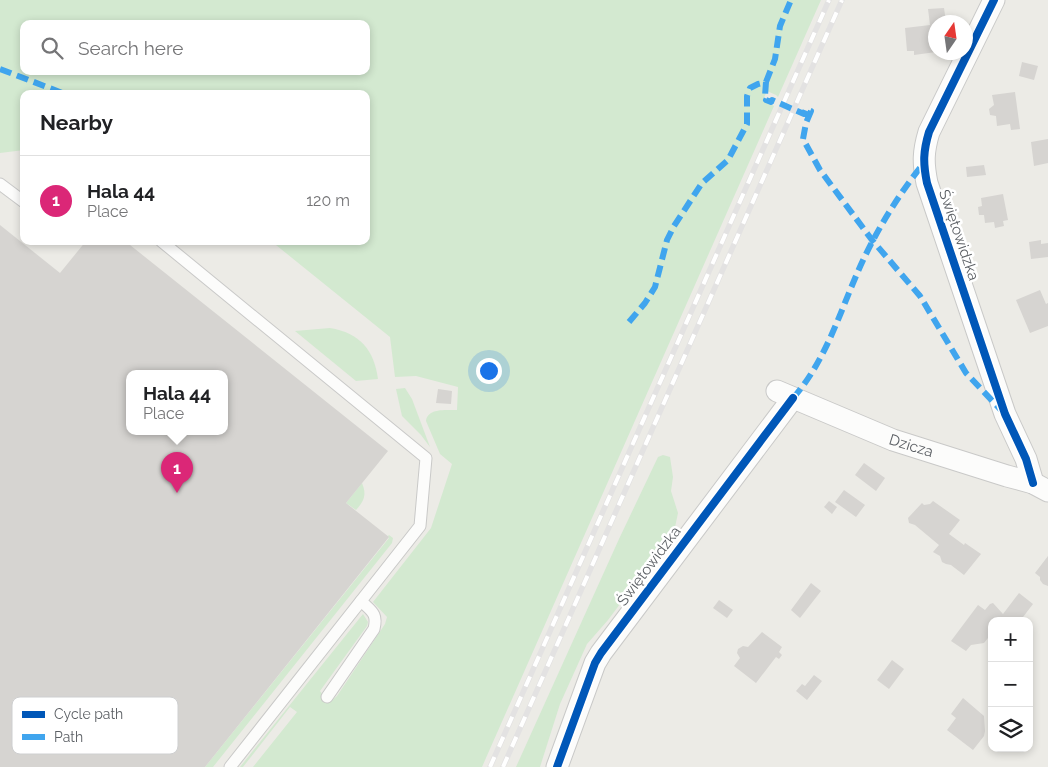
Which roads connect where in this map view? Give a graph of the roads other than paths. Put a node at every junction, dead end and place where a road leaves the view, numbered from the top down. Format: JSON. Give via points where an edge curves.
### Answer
{"nodes":[{"id":1,"x":994,"y":0,"type":"edge"},
{"id":2,"x":0,"y":184,"type":"edge"},
{"id":3,"x":20,"y":199,"type":"edge"},
{"id":4,"x":166,"y":245,"type":"edge"},
{"id":5,"x":785,"y":394,"type":"joint"},
{"id":6,"x":1041,"y":487,"type":"edge"},
{"id":7,"x":361,"y":601,"type":"junction"},
{"id":8,"x":327,"y":697,"type":"dead end"},
{"id":9,"x":230,"y":767,"type":"edge"},
{"id":10,"x":557,"y":767,"type":"edge"}],
"edges":[{"from":1,"to":6,"type":"street","name":"Świętowidzka","via":[[929,132],[923,164],[1005,414]]},
{"from":2,"to":3,"type":"lane"},
{"from":4,"to":7,"type":"lane","via":[[426,458],[420,526]]},
{"from":5,"to":6,"type":"street","name":"Dzicza","via":[[893,440]]},
{"from":5,"to":10,"type":"street","name":"Świętowidzka","via":[[601,653]]},
{"from":7,"to":8,"type":"lane","via":[[374,613],[374,629]]},
{"from":7,"to":9,"type":"lane"}]}
